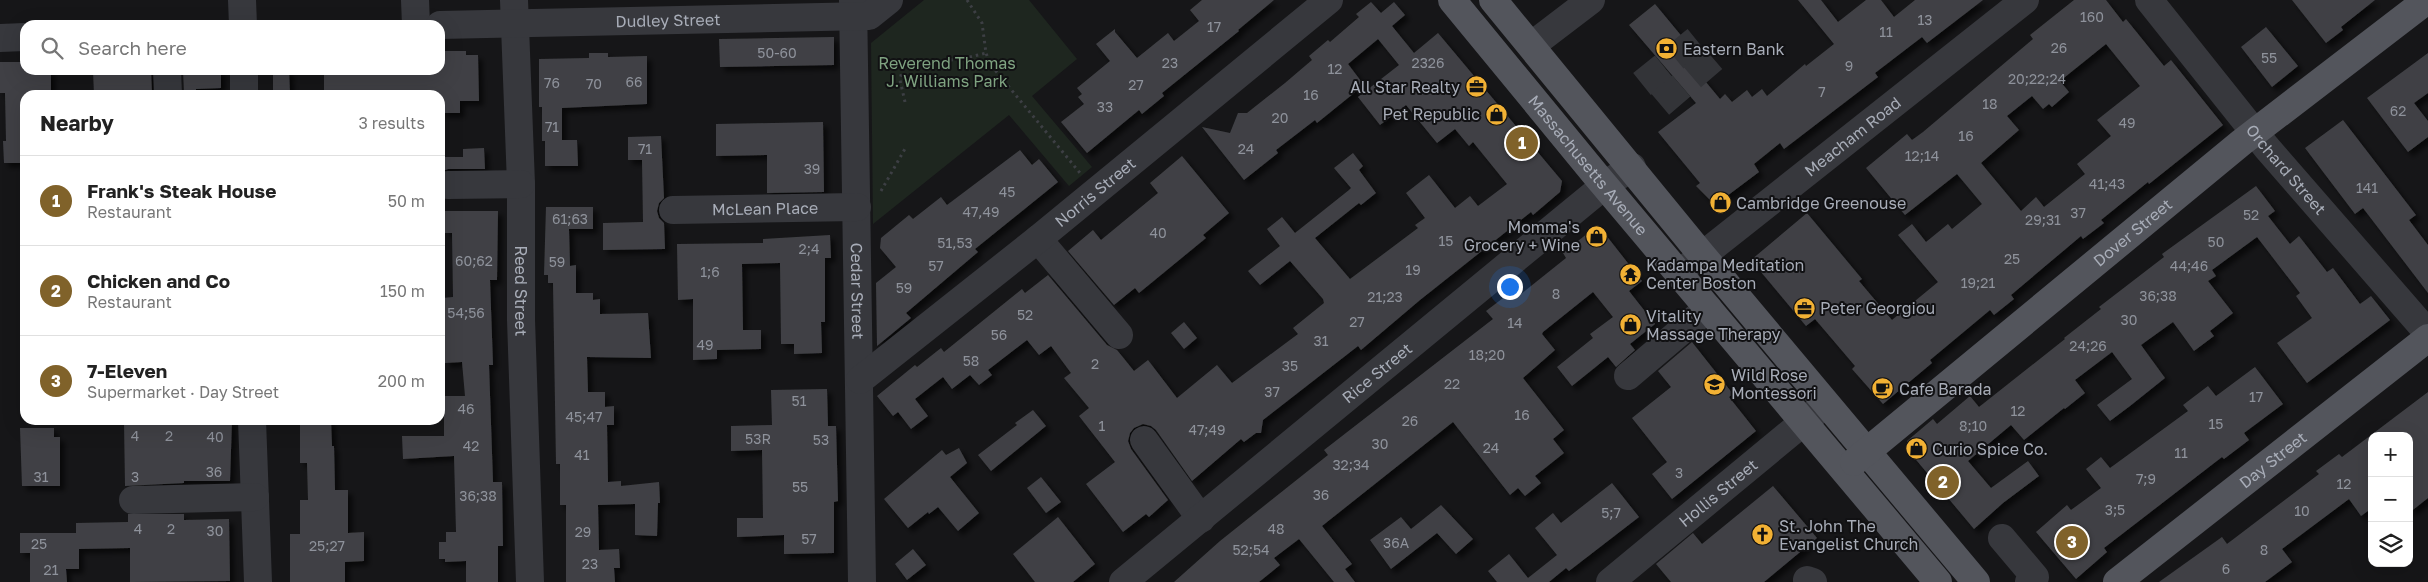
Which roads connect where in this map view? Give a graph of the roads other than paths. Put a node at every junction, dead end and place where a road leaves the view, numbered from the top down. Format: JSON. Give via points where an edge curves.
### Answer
{"nodes":[{"id":1,"x":242,"y":0,"type":"edge"},
{"id":2,"x":415,"y":0,"type":"edge"},
{"id":3,"x":890,"y":0,"type":"edge"},
{"id":4,"x":1329,"y":0,"type":"edge"},
{"id":5,"x":1452,"y":0,"type":"edge"},
{"id":6,"x":1493,"y":0,"type":"edge"},
{"id":7,"x":1591,"y":0,"type":"edge"},
{"id":8,"x":2149,"y":0,"type":"edge"},
{"id":9,"x":2426,"y":0,"type":"edge"},
{"id":10,"x":2020,"y":2,"type":"edge"},
{"id":11,"x":853,"y":8,"type":"edge"},
{"id":12,"x":514,"y":11,"type":"edge"},
{"id":13,"x":243,"y":20,"type":"edge"},
{"id":14,"x":416,"y":20,"type":"edge"},
{"id":15,"x":445,"y":24,"type":"edge"},
{"id":16,"x":20,"y":37,"type":"edge"},
{"id":17,"x":0,"y":38,"type":"edge"},
{"id":18,"x":1532,"y":45,"type":"junction"},
{"id":19,"x":167,"y":75,"type":"edge"},
{"id":20,"x":244,"y":75,"type":"edge"},
{"id":21,"x":168,"y":90,"type":"edge"},
{"id":22,"x":244,"y":90,"type":"edge"},
{"id":23,"x":2255,"y":133,"type":"junction"},
{"id":24,"x":1632,"y":167,"type":"junction"},
{"id":25,"x":521,"y":184,"type":"junction"},
{"id":26,"x":448,"y":185,"type":"dead end"},
{"id":27,"x":1604,"y":185,"type":"junction"},
{"id":28,"x":867,"y":202,"type":"junction"},
{"id":29,"x":673,"y":210,"type":"dead end"},
{"id":30,"x":1038,"y":239,"type":"junction"},
{"id":31,"x":1702,"y":255,"type":"junction"},
{"id":32,"x":1680,"y":273,"type":"junction"},
{"id":33,"x":1708,"y":308,"type":"junction"},
{"id":34,"x":2428,"y":333,"type":"edge"},
{"id":35,"x":1119,"y":336,"type":"dead end"},
{"id":36,"x":2428,"y":338,"type":"edge"},
{"id":37,"x":1628,"y":376,"type":"dead end"},
{"id":38,"x":860,"y":380,"type":"junction"},
{"id":39,"x":1827,"y":403,"type":"junction"},
{"id":40,"x":1804,"y":423,"type":"junction"},
{"id":41,"x":252,"y":425,"type":"edge"},
{"id":42,"x":1144,"y":440,"type":"dead end"},
{"id":43,"x":1867,"y":450,"type":"junction"},
{"id":44,"x":1844,"y":470,"type":"junction"},
{"id":45,"x":255,"y":497,"type":"junction"},
{"id":46,"x":133,"y":500,"type":"dead end"},
{"id":47,"x":1200,"y":519,"type":"junction"},
{"id":48,"x":2002,"y":538,"type":"dead end"},
{"id":49,"x":258,"y":582,"type":"edge"},
{"id":50,"x":530,"y":582,"type":"edge"},
{"id":51,"x":862,"y":582,"type":"edge"},
{"id":52,"x":1123,"y":582,"type":"edge"},
{"id":53,"x":1610,"y":582,"type":"edge"},
{"id":54,"x":1938,"y":582,"type":"edge"},
{"id":55,"x":1976,"y":582,"type":"edge"},
{"id":56,"x":2029,"y":582,"type":"edge"},
{"id":57,"x":2116,"y":582,"type":"edge"}],
"edges":[{"from":1,"to":13,"type":"street"},
{"from":2,"to":14,"type":"street"},
{"from":3,"to":11,"type":"street","name":"Dudley Street","via":[[870,16]]},
{"from":4,"to":30,"type":"street","name":"Norris Street"},
{"from":5,"to":27,"type":"main road","name":"Massachusetts Avenue"},
{"from":6,"to":18,"type":"main road","name":"Massachusetts Avenue"},
{"from":7,"to":18,"type":"street"},
{"from":8,"to":23,"type":"street","name":"Orchard Street"},
{"from":9,"to":23,"type":"main road","name":"Dover Street"},
{"from":10,"to":31,"type":"street","name":"Meacham Road"},
{"from":11,"to":12,"type":"street","name":"Dudley Street"},
{"from":11,"to":28,"type":"street","name":"Cedar Street"},
{"from":12,"to":15,"type":"street","name":"Dudley Street"},
{"from":12,"to":25,"type":"street","name":"Reed Street"},
{"from":16,"to":17,"type":"street"},
{"from":18,"to":24,"type":"main road","name":"Massachusetts Avenue"},
{"from":19,"to":21,"type":"street"},
{"from":20,"to":22,"type":"street"},
{"from":23,"to":34,"type":"street","name":"Orchard Street"},
{"from":23,"to":43,"type":"main road","name":"Dover Street"},
{"from":24,"to":27,"type":"street","name":"Rice Street"},
{"from":24,"to":31,"type":"main road","name":"Massachusetts Avenue"},
{"from":25,"to":26,"type":"street"},
{"from":25,"to":50,"type":"street","name":"Reed Street"},
{"from":27,"to":32,"type":"main road","name":"Massachusetts Avenue"},
{"from":27,"to":47,"type":"street","name":"Rice Street"},
{"from":28,"to":29,"type":"street","name":"McLean Place"},
{"from":28,"to":38,"type":"street","name":"Cedar Street"},
{"from":30,"to":35,"type":"street"},
{"from":30,"to":38,"type":"street","name":"Norris Street"},
{"from":31,"to":32,"type":"street","name":"Meacham Road"},
{"from":31,"to":39,"type":"main road","name":"Massachusetts Avenue"},
{"from":32,"to":33,"type":"main road","name":"Massachusetts Avenue"},
{"from":33,"to":37,"type":"street"},
{"from":33,"to":40,"type":"main road","name":"Massachusetts Avenue"},
{"from":36,"to":57,"type":"main road","name":"Day Street"},
{"from":38,"to":51,"type":"street","name":"Cedar Street"},
{"from":39,"to":40,"type":"street","name":"Hollis Street"},
{"from":39,"to":43,"type":"main road","name":"Massachusetts Avenue"},
{"from":40,"to":44,"type":"main road","name":"Massachusetts Avenue"},
{"from":40,"to":53,"type":"street","name":"Hollis Street"},
{"from":41,"to":45,"type":"street"},
{"from":42,"to":47,"type":"street"},
{"from":43,"to":44,"type":"main road","name":"Dover Street"},
{"from":43,"to":55,"type":"main road","name":"Massachusetts Avenue"},
{"from":44,"to":54,"type":"main road","name":"Massachusetts Avenue"},
{"from":45,"to":46,"type":"street"},
{"from":45,"to":49,"type":"street"},
{"from":47,"to":52,"type":"street","name":"Rice Street"},
{"from":48,"to":56,"type":"street","via":[[2035,578]]}]}
